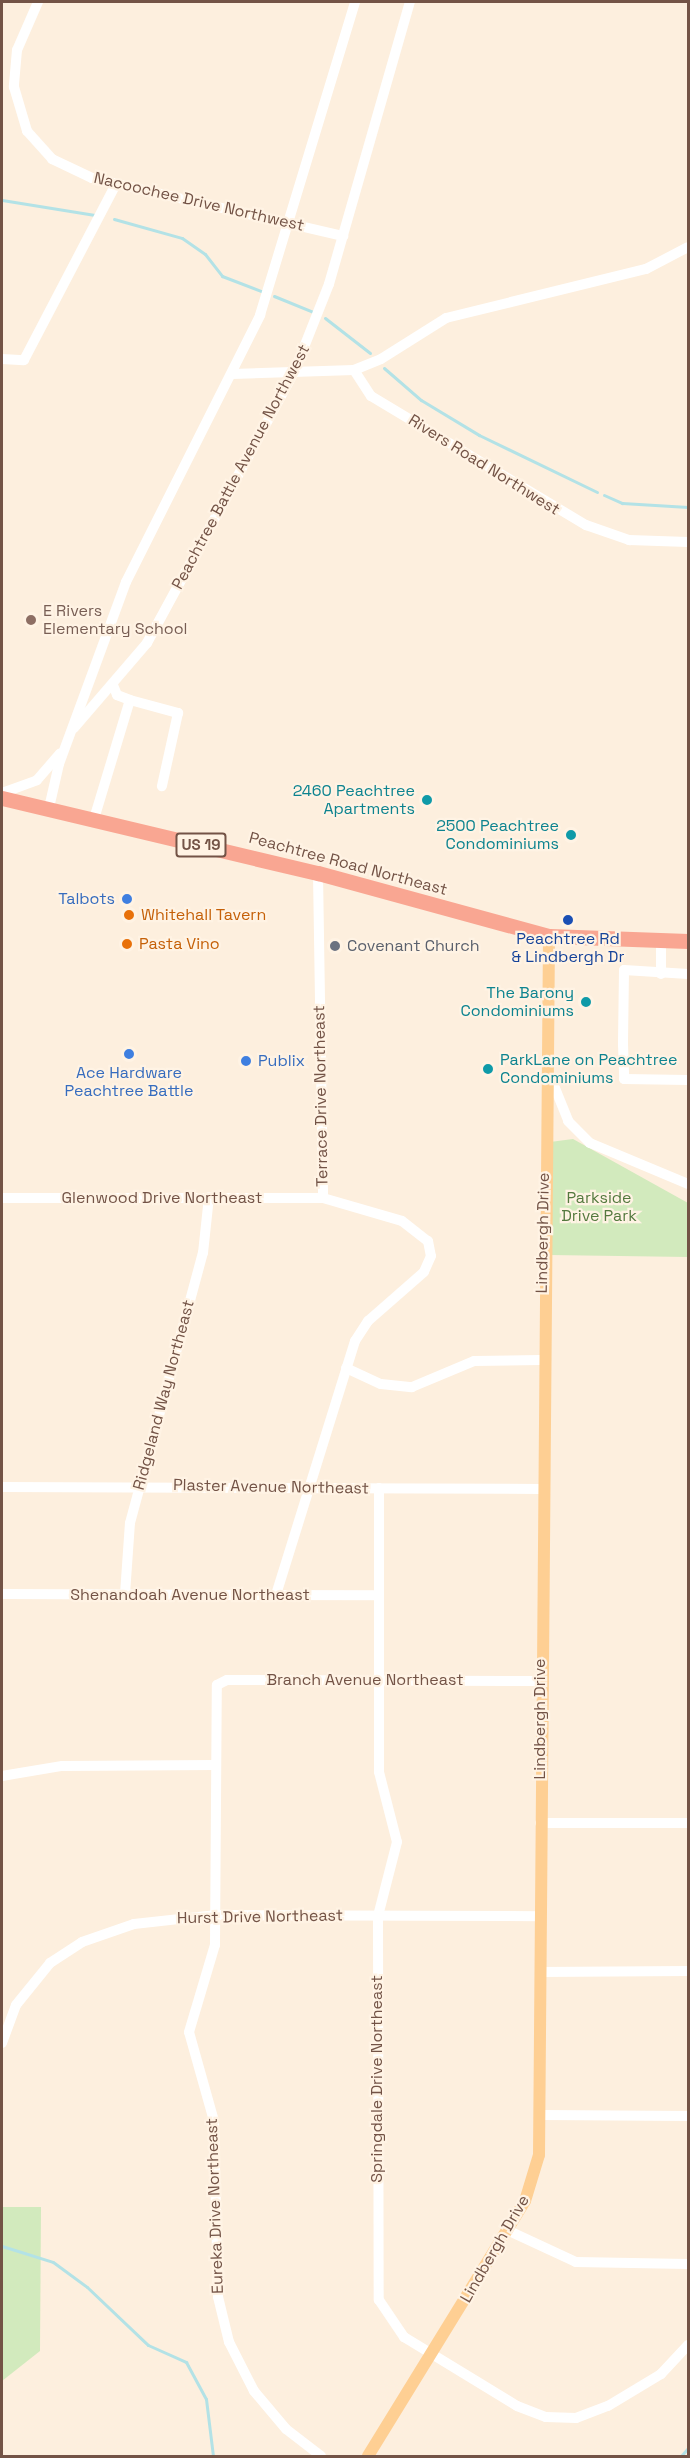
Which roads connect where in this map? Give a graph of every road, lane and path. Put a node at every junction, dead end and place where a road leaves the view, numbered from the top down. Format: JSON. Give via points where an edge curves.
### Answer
{"nodes":[{"id":1,"x":38,"y":2,"type":"edge"},
{"id":2,"x":355,"y":2,"type":"edge"},
{"id":3,"x":410,"y":2,"type":"edge"},
{"id":4,"x":116,"y":184,"type":"junction"},
{"id":5,"x":291,"y":224,"type":"junction"},
{"id":6,"x":343,"y":236,"type":"junction"},
{"id":7,"x":688,"y":247,"type":"edge"},
{"id":8,"x":2,"y":359,"type":"edge"},
{"id":9,"x":295,"y":370,"type":"junction"},
{"id":10,"x":354,"y":370,"type":"junction"},
{"id":11,"x":232,"y":374,"type":"junction"},
{"id":12,"x":688,"y":542,"type":"edge"},
{"id":13,"x":113,"y":685,"type":"junction"},
{"id":14,"x":130,"y":700,"type":"junction"},
{"id":15,"x":70,"y":733,"type":"junction"},
{"id":16,"x":65,"y":746,"type":"junction"},
{"id":17,"x":162,"y":786,"type":"dead end"},
{"id":18,"x":2,"y":793,"type":"edge"},
{"id":19,"x":2,"y":798,"type":"edge"},
{"id":20,"x":49,"y":808,"type":"junction"},
{"id":21,"x":94,"y":819,"type":"junction"},
{"id":22,"x":318,"y":873,"type":"junction"},
{"id":23,"x":549,"y":936,"type":"junction"},
{"id":24,"x":661,"y":941,"type":"junction"},
{"id":25,"x":688,"y":942,"type":"edge"},
{"id":26,"x":661,"y":974,"type":"junction"},
{"id":27,"x":688,"y":974,"type":"edge"},
{"id":28,"x":545,"y":1080,"type":"junction"},
{"id":29,"x":688,"y":1080,"type":"edge"},
{"id":30,"x":688,"y":1184,"type":"edge"},
{"id":31,"x":209,"y":1197,"type":"junction"},
{"id":32,"x":2,"y":1198,"type":"edge"},
{"id":33,"x":323,"y":1198,"type":"junction"},
{"id":34,"x":541,"y":1360,"type":"junction"},
{"id":35,"x":346,"y":1368,"type":"junction"},
{"id":36,"x":141,"y":1486,"type":"junction"},
{"id":37,"x":2,"y":1487,"type":"edge"},
{"id":38,"x":306,"y":1488,"type":"junction"},
{"id":39,"x":379,"y":1488,"type":"junction"},
{"id":40,"x":541,"y":1489,"type":"junction"},
{"id":41,"x":2,"y":1594,"type":"edge"},
{"id":42,"x":125,"y":1594,"type":"junction"},
{"id":43,"x":276,"y":1595,"type":"junction"},
{"id":44,"x":379,"y":1595,"type":"junction"},
{"id":45,"x":378,"y":1681,"type":"junction"},
{"id":46,"x":540,"y":1681,"type":"junction"},
{"id":47,"x":216,"y":1710,"type":"joint"},
{"id":48,"x":216,"y":1765,"type":"junction"},
{"id":49,"x":2,"y":1776,"type":"edge"},
{"id":50,"x":540,"y":1823,"type":"junction"},
{"id":51,"x":688,"y":1823,"type":"edge"},
{"id":52,"x":215,"y":1916,"type":"junction"},
{"id":53,"x":378,"y":1916,"type":"junction"},
{"id":54,"x":540,"y":1916,"type":"junction"},
{"id":55,"x":688,"y":1971,"type":"edge"},
{"id":56,"x":540,"y":1972,"type":"junction"},
{"id":57,"x":2,"y":2043,"type":"edge"},
{"id":58,"x":541,"y":2115,"type":"junction"},
{"id":59,"x":688,"y":2116,"type":"edge"},
{"id":60,"x":507,"y":2230,"type":"junction"},
{"id":61,"x":688,"y":2264,"type":"edge"},
{"id":62,"x":688,"y":2345,"type":"edge"},
{"id":63,"x":433,"y":2355,"type":"junction"},
{"id":64,"x":321,"y":2457,"type":"edge"},
{"id":65,"x":368,"y":2457,"type":"edge"}],
"edges":[{"from":1,"to":4,"type":"street","name":"Nacoochee Drive Northwest","via":[[13,68],[20,114],[52,159]]},
{"from":2,"to":5,"type":"street","name":"Peachtree Battle Avenue Northwest"},
{"from":3,"to":6,"type":"street","name":"Peachtree Battle Avenue Northwest"},
{"from":4,"to":5,"type":"street","name":"Nacoochee Drive Northwest"},
{"from":4,"to":8,"type":"street","via":[[24,360]]},
{"from":5,"to":6,"type":"street","name":"Nacoochee Drive Northwest"},
{"from":5,"to":11,"type":"street","name":"Peachtree Battle Avenue Northwest","via":[[260,315]]},
{"from":6,"to":9,"type":"street","name":"Peachtree Battle Avenue Northwest"},
{"from":7,"to":10,"type":"street","via":[[640,271],[446,318],[381,359]]},
{"from":9,"to":10,"type":"street"},
{"from":9,"to":11,"type":"street"},
{"from":9,"to":13,"type":"street","name":"Peachtree Battle Avenue Northwest","via":[[147,643]]},
{"from":10,"to":12,"type":"street","name":"Rivers Road Northwest","via":[[371,396],[586,525],[629,540]]},
{"from":11,"to":15,"type":"street","name":"Peachtree Battle Avenue Northwest","via":[[126,582]]},
{"from":13,"to":14,"type":"street","via":[[117,695]]},
{"from":13,"to":15,"type":"street","name":"Peachtree Battle Avenue Northwest"},
{"from":14,"to":17,"type":"street","via":[[178,713]]},
{"from":14,"to":21,"type":"street"},
{"from":15,"to":16,"type":"street","name":"Peachtree Battle Avenue Northwest"},
{"from":16,"to":18,"type":"street","name":"Peachtree Battle Avenue Northwest","via":[[37,780]]},
{"from":16,"to":20,"type":"street","name":"Peachtree Battle Avenue Northwest"},
{"from":19,"to":20,"type":"highway","name":"Peachtree Road Northeast","number":"US 19"},
{"from":20,"to":21,"type":"highway","name":"Peachtree Road Northeast","number":"US 19"},
{"from":21,"to":22,"type":"highway","name":"Peachtree Road Northeast","number":"US 19"},
{"from":22,"to":23,"type":"highway","name":"Peachtree Road Northeast","number":"US 19"},
{"from":22,"to":33,"type":"street","name":"Terrace Drive Northeast"},
{"from":23,"to":24,"type":"highway","name":"Peachtree Road Northeast","number":"US 19"},
{"from":23,"to":28,"type":"main road","name":"Lindbergh Drive"},
{"from":24,"to":25,"type":"highway","name":"Peachtree Road Northeast","number":"US 19"},
{"from":24,"to":26,"type":"street"},
{"from":26,"to":27,"type":"street"},
{"from":26,"to":29,"type":"street","via":[[654,968],[624,970],[624,1079]]},
{"from":28,"to":30,"type":"street","via":[[554,1087],[568,1120],[590,1143]]},
{"from":28,"to":34,"type":"main road","name":"Lindbergh Drive"},
{"from":31,"to":32,"type":"street","name":"Glenwood Drive Northeast"},
{"from":31,"to":33,"type":"street","name":"Glenwood Drive Northeast"},
{"from":31,"to":36,"type":"street","name":"Ridgeland Way Northeast","via":[[203,1252]]},
{"from":33,"to":35,"type":"street","name":"Terrace Drive Northeast","via":[[402,1221],[423,1234],[430,1249],[424,1272],[361,1330]]},
{"from":34,"to":35,"type":"street","via":[[474,1361],[412,1387],[381,1384]]},
{"from":34,"to":40,"type":"main road","name":"Lindbergh Drive"},
{"from":35,"to":38,"type":"street","name":"Terrace Drive Northeast"},
{"from":36,"to":37,"type":"street","name":"Plaster Avenue Northeast"},
{"from":36,"to":38,"type":"street","name":"Plaster Avenue Northeast"},
{"from":36,"to":42,"type":"street","name":"Ridgeland Way Northeast","via":[[127,1538]]},
{"from":38,"to":39,"type":"street","name":"Plaster Avenue Northeast"},
{"from":38,"to":43,"type":"street","name":"Terrace Drive Northeast"},
{"from":39,"to":40,"type":"street","name":"Plaster Avenue Northeast"},
{"from":39,"to":44,"type":"street","name":"Springdale Drive Northeast"},
{"from":40,"to":46,"type":"main road","name":"Lindbergh Drive"},
{"from":41,"to":42,"type":"street","name":"Shenandoah Avenue Northeast"},
{"from":42,"to":43,"type":"street","name":"Shenandoah Avenue Northeast"},
{"from":43,"to":44,"type":"street","name":"Shenandoah Avenue Northeast"},
{"from":44,"to":45,"type":"street","name":"Springdale Drive Northeast"},
{"from":45,"to":46,"type":"street","name":"Branch Avenue Northeast"},
{"from":45,"to":47,"type":"street","name":"Branch Avenue Northeast","via":[[227,1680],[217,1685]]},
{"from":45,"to":53,"type":"street","name":"Springdale Drive Northeast","via":[[379,1772],[397,1842]]},
{"from":46,"to":50,"type":"main road","name":"Lindbergh Drive"},
{"from":47,"to":48,"type":"street","name":"Eureka Drive Northeast"},
{"from":48,"to":49,"type":"street","via":[[62,1766]]},
{"from":48,"to":52,"type":"street","name":"Eureka Drive Northeast"},
{"from":50,"to":51,"type":"street"},
{"from":50,"to":54,"type":"main road","name":"Lindbergh Drive"},
{"from":52,"to":53,"type":"street","name":"Hurst Drive Northeast"},
{"from":52,"to":57,"type":"street","name":"Hurst Drive Northeast","via":[[134,1924],[66,1951],[24,1992]]},
{"from":52,"to":64,"type":"street","name":"Eureka Drive Northeast","via":[[214,1956],[189,2032],[214,2121],[216,2274],[222,2320],[254,2391],[286,2429]]},
{"from":53,"to":54,"type":"street","name":"Hurst Drive Northeast"},
{"from":53,"to":63,"type":"street","name":"Springdale Drive Northeast","via":[[376,2288],[393,2326]]},
{"from":54,"to":56,"type":"main road","name":"Lindbergh Drive"},
{"from":55,"to":56,"type":"street"},
{"from":56,"to":58,"type":"main road","name":"Lindbergh Drive"},
{"from":58,"to":59,"type":"street"},
{"from":58,"to":60,"type":"main road","name":"Lindbergh Drive","via":[[534,2181]]},
{"from":60,"to":61,"type":"street","via":[[576,2262]]},
{"from":60,"to":63,"type":"main road","name":"Lindbergh Drive"},
{"from":62,"to":63,"type":"street","name":"Springdale Drive Northeast","via":[[661,2374],[608,2406],[562,2418],[517,2406]]},
{"from":63,"to":65,"type":"main road","name":"Lindbergh Drive"}]}
